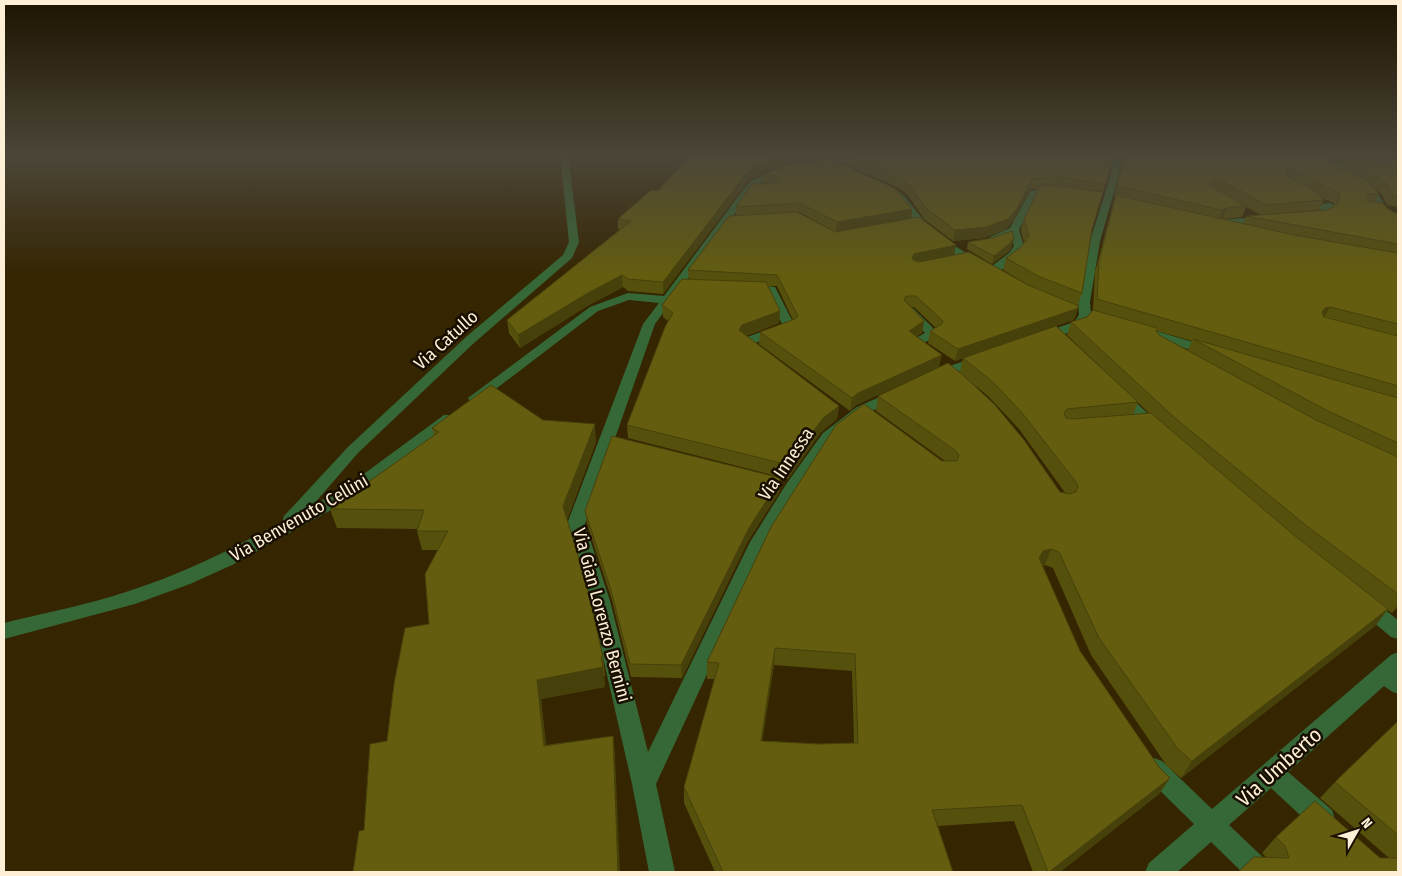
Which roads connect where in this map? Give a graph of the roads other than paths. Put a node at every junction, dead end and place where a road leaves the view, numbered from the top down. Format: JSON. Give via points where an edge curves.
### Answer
{"nodes":[{"id":1,"x":569,"y":196,"type":"edge"},
{"id":2,"x":743,"y":196,"type":"edge"},
{"id":3,"x":900,"y":196,"type":"edge"},
{"id":4,"x":1032,"y":196,"type":"edge"},
{"id":5,"x":1108,"y":196,"type":"edge"},
{"id":6,"x":1375,"y":196,"type":"edge"},
{"id":7,"x":1323,"y":204,"type":"edge"},
{"id":8,"x":1367,"y":208,"type":"edge"},
{"id":9,"x":1384,"y":209,"type":"junction"},
{"id":10,"x":1398,"y":211,"type":"edge"},
{"id":11,"x":1245,"y":213,"type":"edge"},
{"id":12,"x":1302,"y":218,"type":"edge"},
{"id":13,"x":743,"y":220,"type":"edge"},
{"id":14,"x":1273,"y":220,"type":"edge"},
{"id":15,"x":724,"y":221,"type":"junction"},
{"id":16,"x":1259,"y":221,"type":"junction"},
{"id":17,"x":1398,"y":224,"type":"edge"},
{"id":18,"x":1014,"y":230,"type":"junction"},
{"id":19,"x":1245,"y":233,"type":"edge"},
{"id":20,"x":982,"y":242,"type":"edge"},
{"id":21,"x":965,"y":245,"type":"edge"},
{"id":22,"x":950,"y":246,"type":"junction"},
{"id":23,"x":967,"y":257,"type":"junction"},
{"id":24,"x":950,"y":261,"type":"edge"},
{"id":25,"x":677,"y":286,"type":"junction"},
{"id":26,"x":697,"y":286,"type":"edge"},
{"id":27,"x":736,"y":287,"type":"edge"},
{"id":28,"x":667,"y":300,"type":"junction"},
{"id":29,"x":908,"y":310,"type":"edge"},
{"id":30,"x":1054,"y":333,"type":"junction"},
{"id":31,"x":1027,"y":343,"type":"edge"},
{"id":32,"x":1069,"y":347,"type":"edge"},
{"id":33,"x":999,"y":352,"type":"edge"},
{"id":34,"x":1218,"y":354,"type":"edge"},
{"id":35,"x":770,"y":360,"type":"edge"},
{"id":36,"x":1193,"y":362,"type":"edge"},
{"id":37,"x":954,"y":374,"type":"junction"},
{"id":38,"x":1112,"y":388,"type":"edge"},
{"id":39,"x":851,"y":414,"type":"junction"},
{"id":40,"x":877,"y":422,"type":"edge"},
{"id":41,"x":1148,"y":422,"type":"junction"},
{"id":42,"x":1130,"y":424,"type":"edge"},
{"id":43,"x":1163,"y":436,"type":"edge"},
{"id":44,"x":607,"y":440,"type":"junction"},
{"id":45,"x":626,"y":444,"type":"edge"},
{"id":46,"x":774,"y":482,"type":"edge"},
{"id":47,"x":793,"y":487,"type":"junction"},
{"id":48,"x":280,"y":530,"type":"junction"},
{"id":49,"x":1353,"y":595,"type":"edge"},
{"id":50,"x":4,"y":630,"type":"edge"},
{"id":51,"x":1398,"y":631,"type":"edge"},
{"id":52,"x":1394,"y":673,"type":"edge"},
{"id":53,"x":1142,"y":750,"type":"edge"},
{"id":54,"x":1272,"y":773,"type":"junction"},
{"id":55,"x":644,"y":784,"type":"junction"},
{"id":56,"x":1213,"y":825,"type":"junction"},
{"id":57,"x":1339,"y":833,"type":"edge"},
{"id":58,"x":662,"y":872,"type":"edge"},
{"id":59,"x":1158,"y":872,"type":"edge"},
{"id":60,"x":1260,"y":872,"type":"edge"}],
"edges":[{"from":1,"to":48,"type":"street","name":"Via Catullo","via":[[574,242],[568,256],[470,340],[354,450]]},
{"from":2,"to":15,"type":"street","name":"Via Gian Lorenzo Bernini"},
{"from":3,"to":22,"type":"street","via":[[915,222]]},
{"from":4,"to":18,"type":"street"},
{"from":5,"to":30,"type":"street","via":[[1095,241],[1084,302],[1087,315],[1078,325]]},
{"from":6,"to":9,"type":"street"},
{"from":7,"to":12,"type":"street","via":[[1327,213]]},
{"from":8,"to":9,"type":"street"},
{"from":9,"to":10,"type":"street"},
{"from":9,"to":17,"type":"street","via":[[1386,216]]},
{"from":11,"to":16,"type":"street"},
{"from":13,"to":15,"type":"street"},
{"from":14,"to":16,"type":"street"},
{"from":15,"to":25,"type":"street","name":"Via Gian Lorenzo Bernini"},
{"from":16,"to":19,"type":"street","via":[[1207,224]]},
{"from":18,"to":20,"type":"street"},
{"from":18,"to":23,"type":"street","via":[[1019,246],[996,273]]},
{"from":21,"to":22,"type":"street"},
{"from":22,"to":23,"type":"street"},
{"from":23,"to":24,"type":"street"},
{"from":25,"to":26,"type":"street"},
{"from":25,"to":28,"type":"street","name":"Via Gian Lorenzo Bernini"},
{"from":27,"to":35,"type":"street","via":[[771,289],[789,326],[746,342]]},
{"from":28,"to":44,"type":"street","name":"Via Gian Lorenzo Bernini","via":[[649,324]]},
{"from":28,"to":48,"type":"street","name":"Via Benvenuto Cellini","via":[[628,296],[594,309],[352,491]]},
{"from":29,"to":37,"type":"street","via":[[933,334],[915,342]]},
{"from":30,"to":31,"type":"street"},
{"from":30,"to":32,"type":"street"},
{"from":33,"to":37,"type":"street","name":"Via Innessa"},
{"from":34,"to":36,"type":"street","via":[[1133,328]]},
{"from":37,"to":39,"type":"street","name":"Via Innessa","via":[[917,385]]},
{"from":38,"to":41,"type":"street"},
{"from":39,"to":40,"type":"street"},
{"from":39,"to":47,"type":"street","name":"Via Innessa","via":[[828,436]]},
{"from":41,"to":42,"type":"street"},
{"from":41,"to":43,"type":"street"},
{"from":44,"to":45,"type":"street"},
{"from":44,"to":55,"type":"street","name":"Via Gian Lorenzo Bernini","via":[[576,524],[600,601]]},
{"from":46,"to":47,"type":"street"},
{"from":47,"to":55,"type":"street","name":"Via Innessa","via":[[759,542]]},
{"from":48,"to":50,"type":"street","name":"Via Benvenuto Cellini","via":[[226,560],[128,599]]},
{"from":49,"to":51,"type":"street"},
{"from":52,"to":54,"type":"street","name":"Via Umberto"},
{"from":53,"to":56,"type":"street","via":[[1158,775]]},
{"from":54,"to":56,"type":"street","name":"Via Umberto"},
{"from":54,"to":57,"type":"street"},
{"from":55,"to":58,"type":"street"},
{"from":56,"to":59,"type":"street","name":"Via Umberto"},
{"from":56,"to":60,"type":"street"}]}
